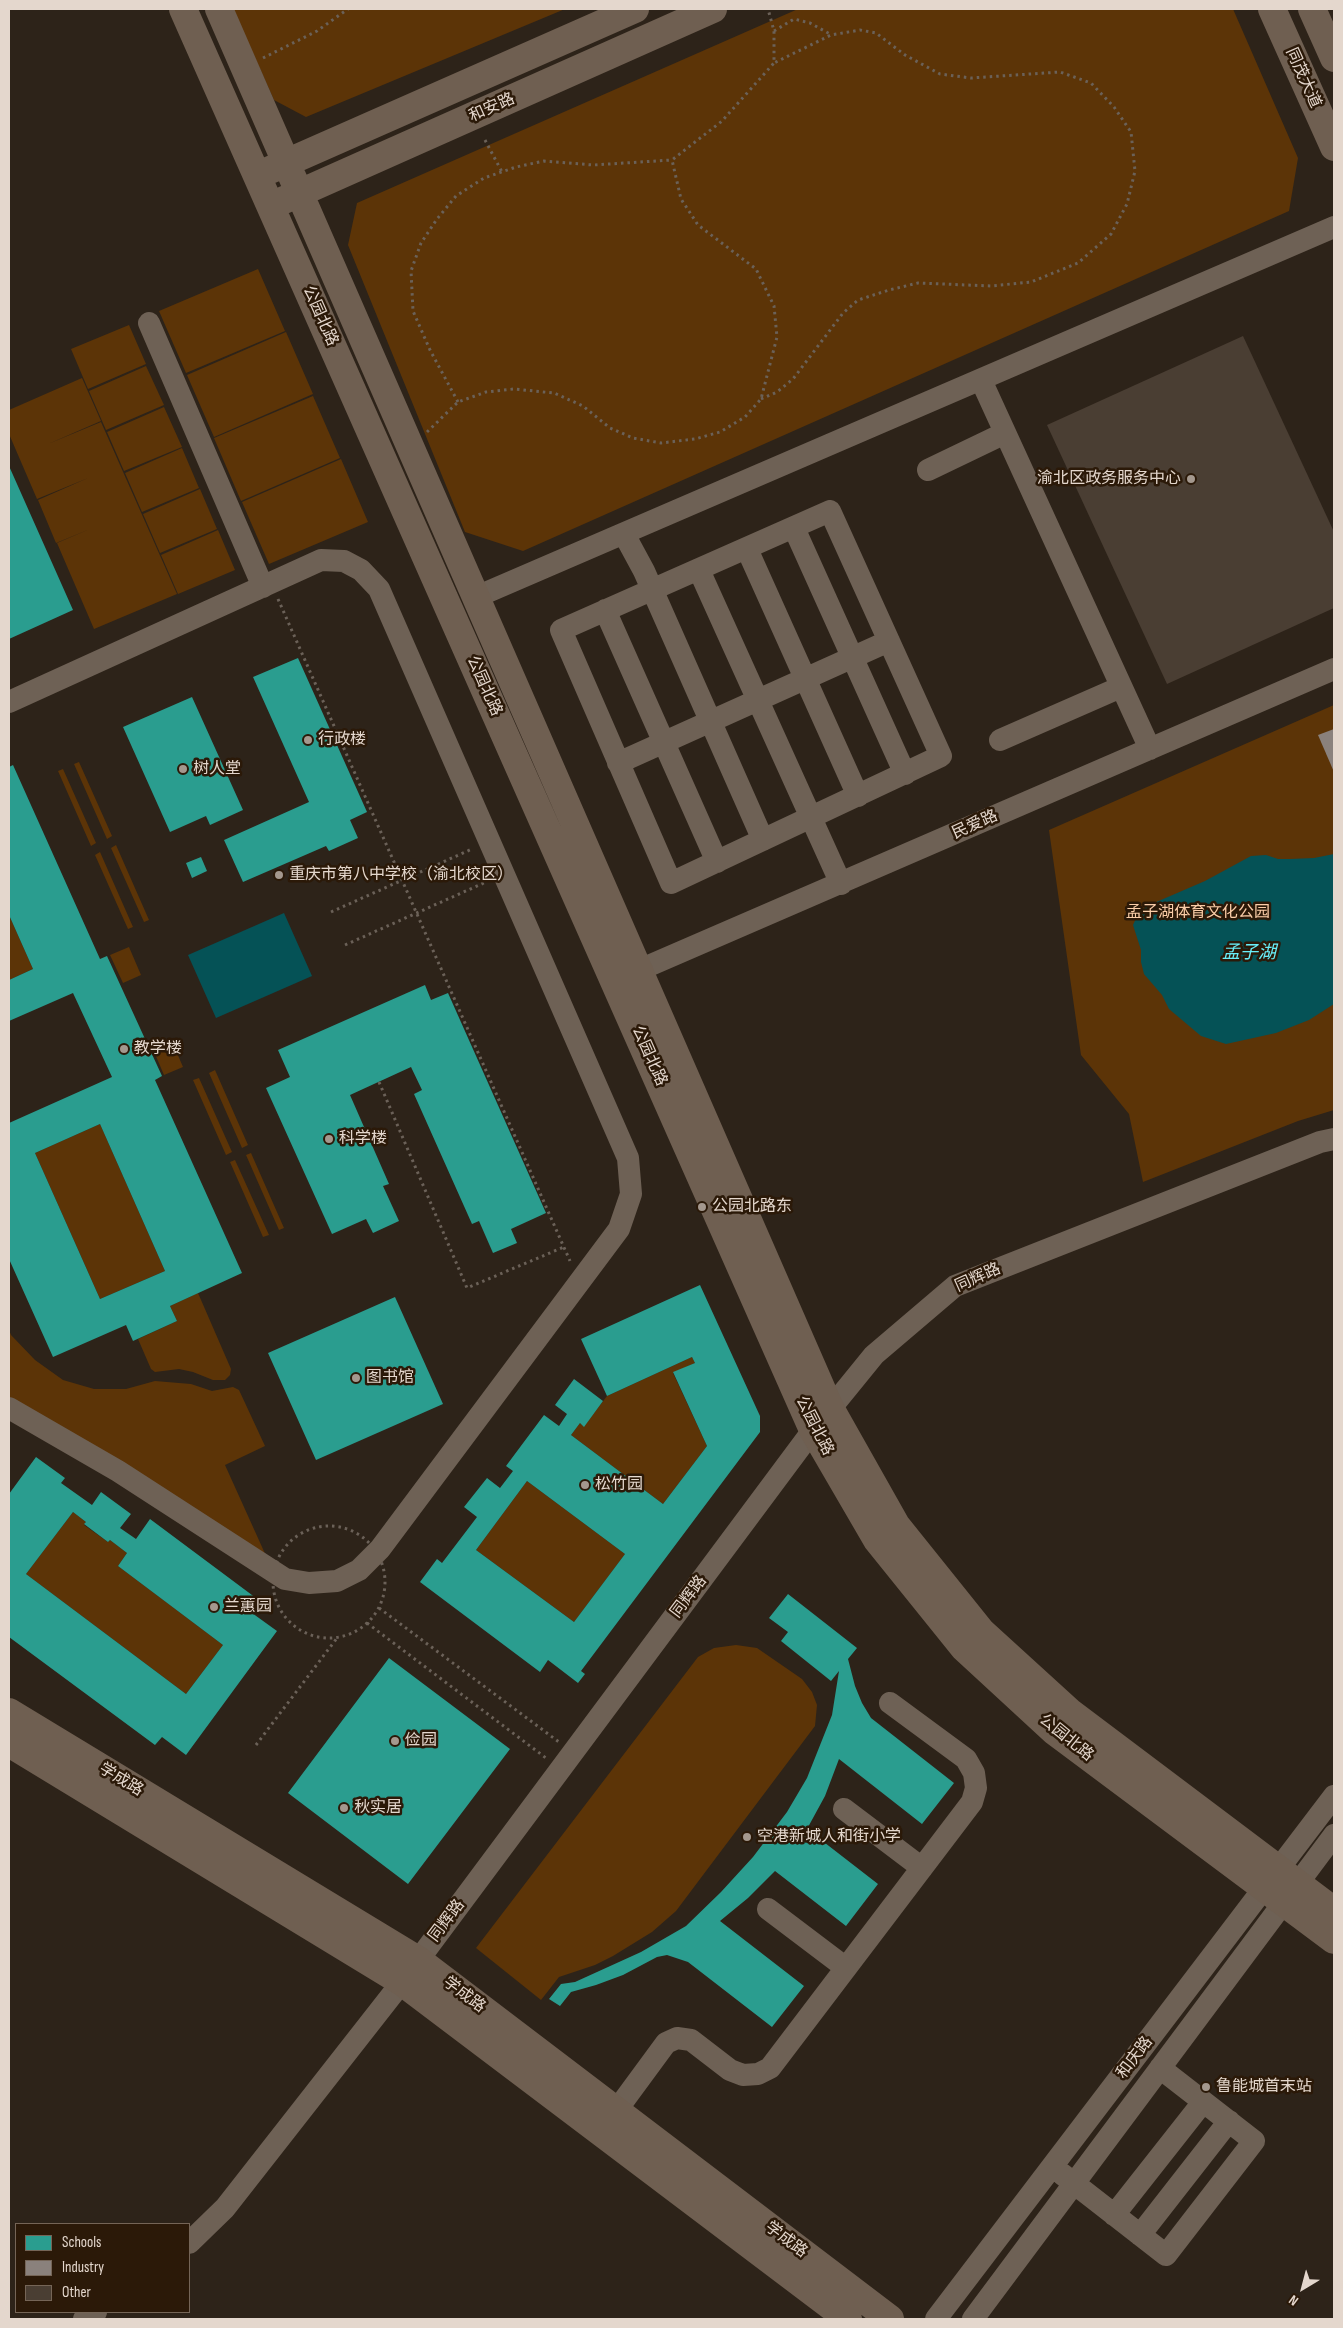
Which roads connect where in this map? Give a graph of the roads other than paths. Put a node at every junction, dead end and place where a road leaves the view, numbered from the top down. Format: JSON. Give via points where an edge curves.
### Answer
{"nodes":[{"id":1,"x":183,"y":9,"type":"edge"},
{"id":2,"x":219,"y":9,"type":"edge"},
{"id":3,"x":635,"y":9,"type":"edge"},
{"id":4,"x":713,"y":9,"type":"edge"},
{"id":5,"x":1272,"y":9,"type":"edge"},
{"id":6,"x":1312,"y":9,"type":"edge"},
{"id":7,"x":1334,"y":58,"type":"edge"},
{"id":8,"x":1334,"y":147,"type":"edge"},
{"id":9,"x":286,"y":164,"type":"junction"},
{"id":10,"x":257,"y":176,"type":"junction"},
{"id":11,"x":300,"y":194,"type":"junction"},
{"id":12,"x":270,"y":205,"type":"junction"},
{"id":13,"x":1334,"y":228,"type":"edge"},
{"id":14,"x":149,"y":324,"type":"dead end"},
{"id":15,"x":981,"y":380,"type":"junction"},
{"id":16,"x":1005,"y":433,"type":"junction"},
{"id":17,"x":928,"y":470,"type":"dead end"},
{"id":18,"x":794,"y":528,"type":"junction"},
{"id":19,"x":624,"y":534,"type":"junction"},
{"id":20,"x":747,"y":549,"type":"junction"},
{"id":21,"x":700,"y":570,"type":"junction"},
{"id":22,"x":267,"y":585,"type":"junction"},
{"id":23,"x":652,"y":590,"type":"junction"},
{"id":24,"x":476,"y":597,"type":"junction"},
{"id":25,"x":605,"y":610,"type":"junction"},
{"id":26,"x":889,"y":641,"type":"junction"},
{"id":27,"x":852,"y":657,"type":"junction"},
{"id":28,"x":1334,"y":669,"type":"edge"},
{"id":29,"x":805,"y":678,"type":"junction"},
{"id":30,"x":1121,"y":687,"type":"junction"},
{"id":31,"x":758,"y":700,"type":"junction"},
{"id":32,"x":9,"y":702,"type":"edge"},
{"id":33,"x":710,"y":721,"type":"junction"},
{"id":34,"x":1000,"y":740,"type":"dead end"},
{"id":35,"x":664,"y":742,"type":"junction"},
{"id":36,"x":1150,"y":750,"type":"junction"},
{"id":37,"x":618,"y":763,"type":"junction"},
{"id":38,"x":905,"y":774,"type":"junction"},
{"id":39,"x":858,"y":796,"type":"junction"},
{"id":40,"x":811,"y":818,"type":"junction"},
{"id":41,"x":763,"y":840,"type":"junction"},
{"id":42,"x":717,"y":862,"type":"junction"},
{"id":43,"x":842,"y":884,"type":"junction"},
{"id":44,"x":628,"y":976,"type":"junction"},
{"id":45,"x":1334,"y":1139,"type":"edge"},
{"id":46,"x":830,"y":1408,"type":"junction"},
{"id":47,"x":12,"y":1414,"type":"edge"},
{"id":48,"x":814,"y":1430,"type":"junction"},
{"id":49,"x":890,"y":1703,"type":"dead end"},
{"id":50,"x":9,"y":1712,"type":"edge"},
{"id":51,"x":9,"y":1743,"type":"edge"},
{"id":52,"x":1334,"y":1796,"type":"edge"},
{"id":53,"x":844,"y":1809,"type":"dead end"},
{"id":54,"x":1334,"y":1835,"type":"edge"},
{"id":55,"x":922,"y":1868,"type":"junction"},
{"id":56,"x":1281,"y":1886,"type":"junction"},
{"id":57,"x":768,"y":1910,"type":"dead end"},
{"id":58,"x":1334,"y":1911,"type":"edge"},
{"id":59,"x":1334,"y":1940,"type":"edge"},
{"id":60,"x":418,"y":1960,"type":"junction"},
{"id":61,"x":846,"y":1968,"type":"junction"},
{"id":62,"x":402,"y":1982,"type":"junction"},
{"id":63,"x":1160,"y":2068,"type":"junction"},
{"id":64,"x":1203,"y":2102,"type":"junction"},
{"id":65,"x":616,"y":2110,"type":"junction"},
{"id":66,"x":1229,"y":2121,"type":"junction"},
{"id":67,"x":1052,"y":2166,"type":"junction"},
{"id":68,"x":1074,"y":2184,"type":"junction"},
{"id":69,"x":1114,"y":2215,"type":"junction"},
{"id":70,"x":1140,"y":2235,"type":"junction"},
{"id":71,"x":190,"y":2242,"type":"edge"},
{"id":72,"x":848,"y":2319,"type":"edge"},
{"id":73,"x":890,"y":2319,"type":"edge"},
{"id":74,"x":936,"y":2319,"type":"edge"},
{"id":75,"x":973,"y":2319,"type":"edge"}],
"edges":[{"from":1,"to":10,"type":"main road","name":"公园北路"},
{"from":2,"to":9,"type":"main road","name":"公园北路"},
{"from":3,"to":9,"type":"main road","name":"和安路"},
{"from":4,"to":11,"type":"main road","name":"和安路"},
{"from":5,"to":8,"type":"main road","name":"同茂大道"},
{"from":6,"to":7,"type":"main road"},
{"from":9,"to":10,"type":"main road","name":"和安路"},
{"from":9,"to":11,"type":"main road","name":"公园北路"},
{"from":10,"to":12,"type":"main road","name":"公园北路"},
{"from":11,"to":12,"type":"main road","name":"和安路"},
{"from":11,"to":24,"type":"main road","name":"公园北路"},
{"from":12,"to":44,"type":"main road","name":"公园北路"},
{"from":13,"to":15,"type":"street"},
{"from":14,"to":22,"type":"street"},
{"from":15,"to":16,"type":"street"},
{"from":15,"to":19,"type":"street"},
{"from":16,"to":17,"type":"street"},
{"from":16,"to":30,"type":"street"},
{"from":18,"to":20,"type":"street"},
{"from":18,"to":26,"type":"street","via":[[830,511]]},
{"from":18,"to":27,"type":"street"},
{"from":19,"to":23,"type":"street"},
{"from":19,"to":24,"type":"street"},
{"from":20,"to":21,"type":"street"},
{"from":20,"to":29,"type":"street"},
{"from":21,"to":23,"type":"street"},
{"from":21,"to":31,"type":"street"},
{"from":22,"to":32,"type":"street"},
{"from":22,"to":47,"type":"street","via":[[321,560],[344,561],[361,570],[379,589],[628,1158],[631,1194],[620,1229],[380,1549],[359,1570],[336,1581],[309,1583],[286,1579],[118,1471]]},
{"from":23,"to":25,"type":"street"},
{"from":23,"to":33,"type":"street"},
{"from":24,"to":44,"type":"main road","name":"公园北路"},
{"from":25,"to":35,"type":"street"},
{"from":25,"to":37,"type":"street","via":[[560,630]]},
{"from":26,"to":27,"type":"street"},
{"from":26,"to":38,"type":"street","via":[[941,756]]},
{"from":27,"to":29,"type":"street"},
{"from":27,"to":38,"type":"street"},
{"from":28,"to":36,"type":"street","name":"民爱路"},
{"from":29,"to":31,"type":"street"},
{"from":29,"to":39,"type":"street"},
{"from":30,"to":34,"type":"street"},
{"from":30,"to":36,"type":"street"},
{"from":31,"to":33,"type":"street"},
{"from":31,"to":40,"type":"street"},
{"from":33,"to":35,"type":"street"},
{"from":33,"to":41,"type":"street"},
{"from":35,"to":37,"type":"street"},
{"from":35,"to":42,"type":"street"},
{"from":36,"to":43,"type":"street","name":"民爱路"},
{"from":37,"to":42,"type":"street","via":[[671,883]]},
{"from":38,"to":39,"type":"street"},
{"from":39,"to":40,"type":"street"},
{"from":40,"to":41,"type":"street"},
{"from":40,"to":43,"type":"street"},
{"from":41,"to":42,"type":"street"},
{"from":43,"to":44,"type":"street","name":"民爱路"},
{"from":44,"to":46,"type":"main road","name":"公园北路"},
{"from":44,"to":48,"type":"main road","name":"公园北路"},
{"from":45,"to":46,"type":"street","name":"同辉路","via":[[955,1286],[874,1356]]},
{"from":46,"to":48,"type":"street","name":"同辉路"},
{"from":46,"to":56,"type":"main road","name":"公园北路","via":[[896,1525],[981,1631],[1071,1713]]},
{"from":48,"to":56,"type":"main road","name":"公园北路","via":[[877,1540],[964,1648],[1054,1731]]},
{"from":48,"to":60,"type":"street","name":"同辉路"},
{"from":49,"to":55,"type":"street","via":[[966,1759],[974,1773],[976,1788],[972,1802]]},
{"from":50,"to":60,"type":"main road","name":"学成路"},
{"from":51,"to":62,"type":"main road","name":"学成路"},
{"from":52,"to":56,"type":"street","name":"和庆路"},
{"from":53,"to":55,"type":"street"},
{"from":54,"to":56,"type":"street","name":"和庆路"},
{"from":55,"to":61,"type":"street"},
{"from":56,"to":58,"type":"main road","name":"公园北路"},
{"from":56,"to":59,"type":"main road","name":"公园北路"},
{"from":56,"to":63,"type":"street","name":"和庆路"},
{"from":56,"to":67,"type":"street","name":"和庆路"},
{"from":57,"to":61,"type":"street"},
{"from":60,"to":62,"type":"street","name":"同辉路"},
{"from":60,"to":65,"type":"main road","name":"学成路"},
{"from":61,"to":65,"type":"street","via":[[770,2068],[758,2074],[743,2075],[730,2070],[691,2040],[677,2038],[666,2042]]},
{"from":62,"to":71,"type":"street","name":"同辉路","via":[[226,2208]]},
{"from":62,"to":72,"type":"main road","name":"学成路"},
{"from":63,"to":64,"type":"street"},
{"from":63,"to":68,"type":"street","name":"和庆路"},
{"from":64,"to":66,"type":"street"},
{"from":64,"to":69,"type":"street"},
{"from":65,"to":73,"type":"main road","name":"学成路"},
{"from":66,"to":70,"type":"street"},
{"from":66,"to":70,"type":"street","via":[[1254,2141],[1184,2232],[1166,2254]]},
{"from":67,"to":68,"type":"street"},
{"from":67,"to":74,"type":"street","name":"和庆路"},
{"from":68,"to":69,"type":"street"},
{"from":68,"to":75,"type":"street","name":"和庆路"},
{"from":69,"to":70,"type":"street"}]}
